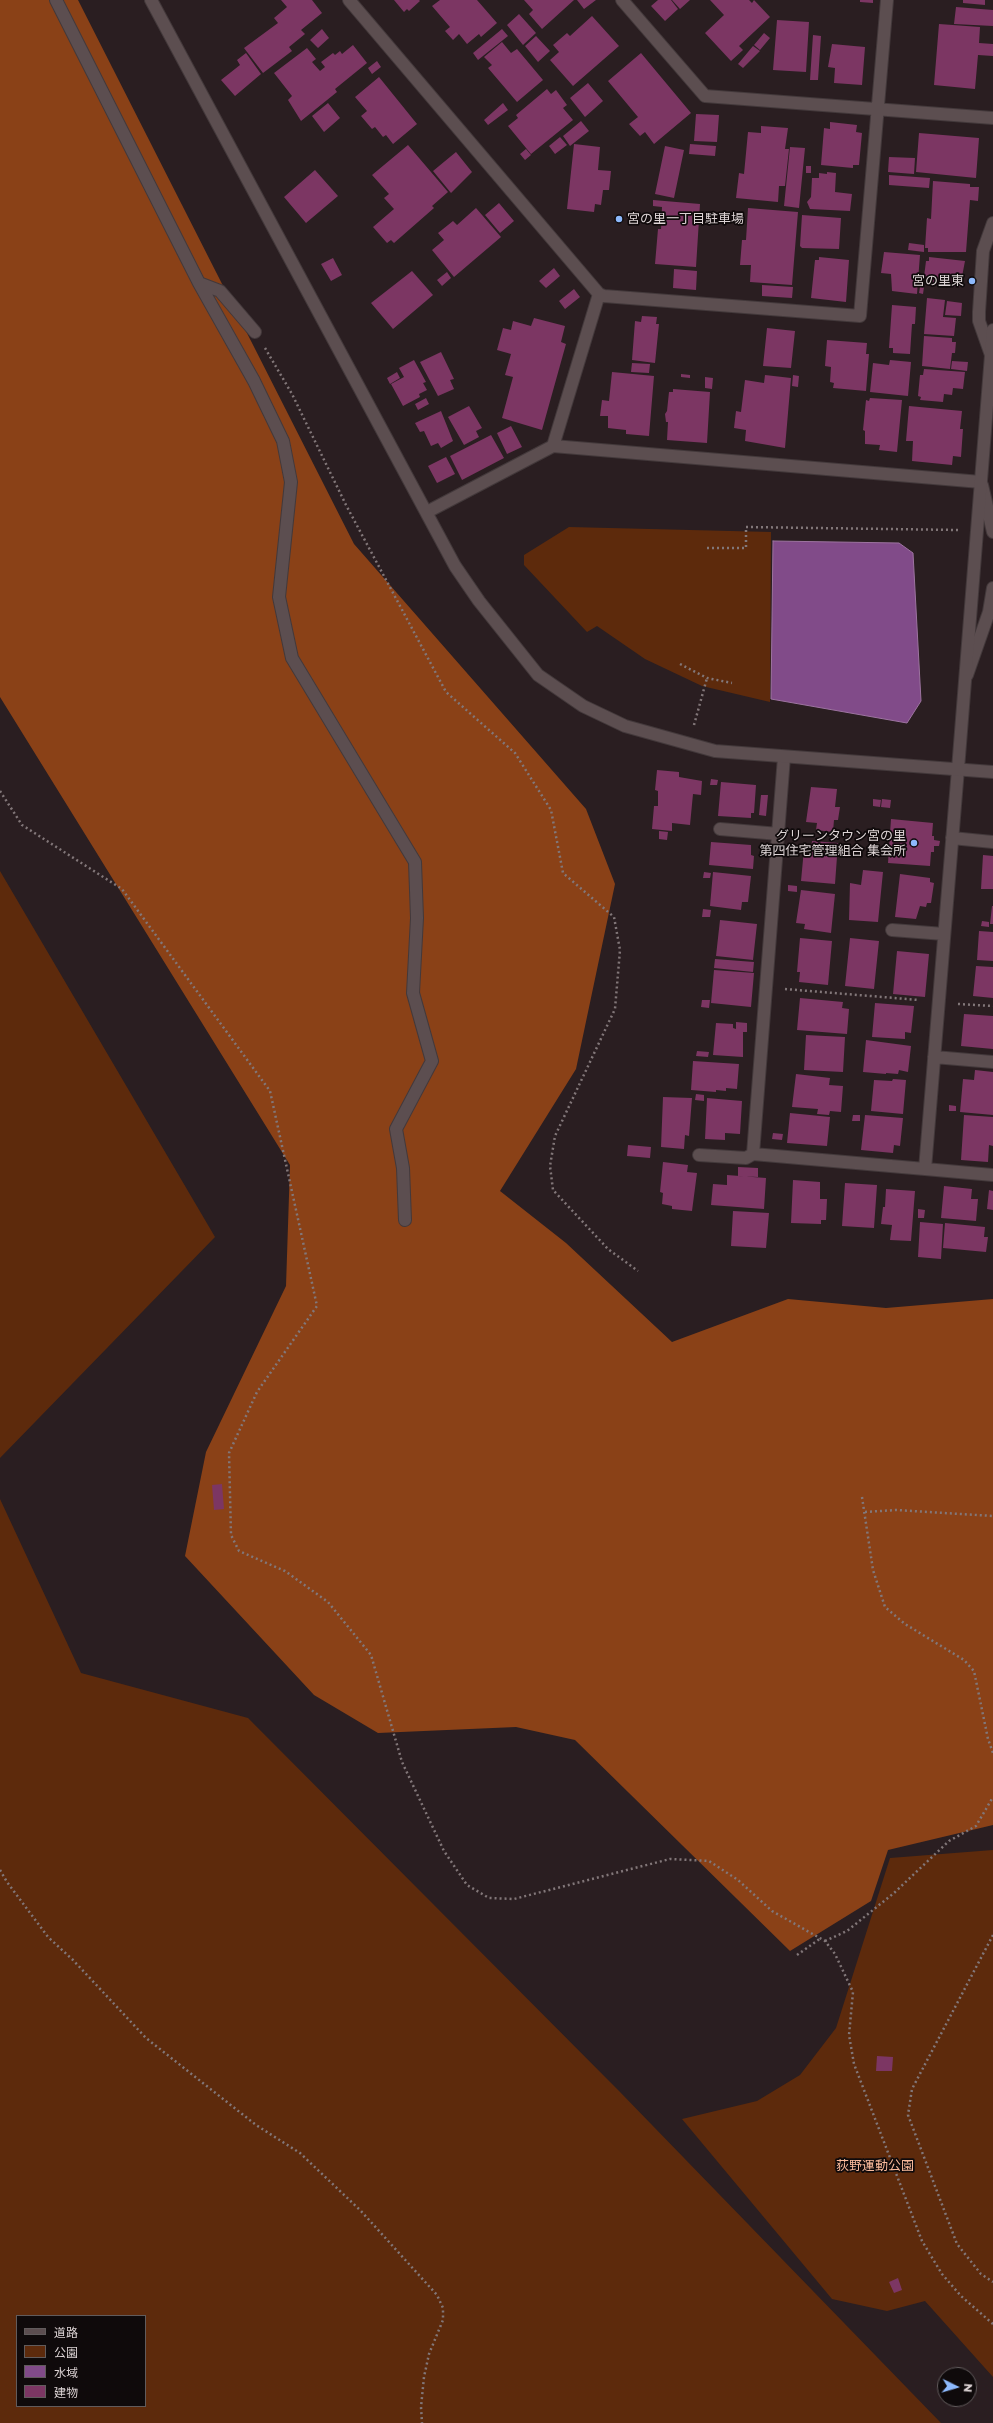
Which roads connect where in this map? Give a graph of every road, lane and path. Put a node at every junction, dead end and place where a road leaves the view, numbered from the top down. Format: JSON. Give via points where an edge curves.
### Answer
{"nodes":[{"id":1,"x":56,"y":0,"type":"edge"},
{"id":2,"x":151,"y":0,"type":"edge"},
{"id":3,"x":349,"y":0,"type":"edge"},
{"id":4,"x":622,"y":0,"type":"edge"},
{"id":5,"x":887,"y":0,"type":"edge"},
{"id":6,"x":878,"y":111,"type":"junction"},
{"id":7,"x":993,"y":118,"type":"edge"},
{"id":8,"x":993,"y":223,"type":"edge"},
{"id":9,"x":199,"y":283,"type":"junction"},
{"id":10,"x":599,"y":294,"type":"junction"},
{"id":11,"x":993,"y":330,"type":"edge"},
{"id":12,"x":255,"y":332,"type":"joint"},
{"id":13,"x":991,"y":355,"type":"junction"},
{"id":14,"x":554,"y":446,"type":"junction"},
{"id":15,"x":981,"y":482,"type":"junction"},
{"id":16,"x":427,"y":512,"type":"junction"},
{"id":17,"x":962,"y":530,"type":"dead end"},
{"id":18,"x":993,"y":532,"type":"edge"},
{"id":19,"x":707,"y":548,"type":"dead end"},
{"id":20,"x":993,"y":588,"type":"edge"},
{"id":21,"x":680,"y":664,"type":"dead end"},
{"id":22,"x":707,"y":678,"type":"junction"},
{"id":23,"x":965,"y":682,"type":"junction"},
{"id":24,"x":732,"y":683,"type":"dead end"},
{"id":25,"x":693,"y":727,"type":"dead end"},
{"id":26,"x":784,"y":757,"type":"junction"},
{"id":27,"x":958,"y":769,"type":"junction"},
{"id":28,"x":993,"y":772,"type":"edge"},
{"id":29,"x":0,"y":791,"type":"edge"},
{"id":30,"x":720,"y":829,"type":"dead end"},
{"id":31,"x":779,"y":834,"type":"junction"},
{"id":32,"x":952,"y":838,"type":"junction"},
{"id":33,"x":993,"y":842,"type":"edge"},
{"id":34,"x":892,"y":930,"type":"dead end"},
{"id":35,"x":944,"y":934,"type":"junction"},
{"id":36,"x":766,"y":987,"type":"junction"},
{"id":37,"x":939,"y":1002,"type":"junction"},
{"id":38,"x":993,"y":1006,"type":"edge"},
{"id":39,"x":934,"y":1058,"type":"junction"},
{"id":40,"x":993,"y":1062,"type":"edge"},
{"id":41,"x":699,"y":1154,"type":"dead end"},
{"id":42,"x":753,"y":1154,"type":"junction"},
{"id":43,"x":925,"y":1169,"type":"junction"},
{"id":44,"x":993,"y":1175,"type":"edge"},
{"id":45,"x":405,"y":1220,"type":"dead end"},
{"id":46,"x":638,"y":1271,"type":"dead end"},
{"id":47,"x":862,"y":1497,"type":"dead end"},
{"id":48,"x":865,"y":1512,"type":"junction"},
{"id":49,"x":993,"y":1516,"type":"edge"},
{"id":50,"x":993,"y":1753,"type":"edge"},
{"id":51,"x":993,"y":1796,"type":"edge"},
{"id":52,"x":0,"y":1870,"type":"edge"},
{"id":53,"x":993,"y":1935,"type":"edge"},
{"id":54,"x":821,"y":1938,"type":"junction"},
{"id":55,"x":825,"y":1941,"type":"junction"},
{"id":56,"x":797,"y":1955,"type":"dead end"},
{"id":57,"x":993,"y":2282,"type":"edge"},
{"id":58,"x":993,"y":2324,"type":"edge"},
{"id":59,"x":422,"y":2423,"type":"edge"}],
"edges":[{"from":1,"to":9,"type":"street"},
{"from":2,"to":16,"type":"street"},
{"from":3,"to":10,"type":"street"},
{"from":4,"to":6,"type":"street","via":[[705,96]]},
{"from":5,"to":6,"type":"street"},
{"from":6,"to":7,"type":"street"},
{"from":6,"to":10,"type":"street","via":[[860,316]]},
{"from":8,"to":13,"type":"street","via":[[983,251],[979,312]]},
{"from":9,"to":12,"type":"street","via":[[220,291]]},
{"from":9,"to":45,"type":"street","via":[[254,381],[283,441],[292,482],[279,597],[292,658],[415,862],[417,918],[413,993],[432,1061],[396,1129],[403,1168]]},
{"from":10,"to":14,"type":"street"},
{"from":11,"to":13,"type":"street"},
{"from":12,"to":46,"type":"path","via":[[292,394],[346,505],[446,692],[515,753],[551,810],[563,874],[614,917],[620,950],[615,1009],[555,1136],[550,1166],[553,1190],[608,1249]]},
{"from":13,"to":15,"type":"street"},
{"from":14,"to":15,"type":"street"},
{"from":14,"to":16,"type":"street"},
{"from":15,"to":18,"type":"street"},
{"from":15,"to":23,"type":"street"},
{"from":16,"to":26,"type":"street","via":[[455,566],[505,635],[538,675],[583,706],[625,726],[685,744],[715,751]]},
{"from":17,"to":19,"type":"path","via":[[746,527],[746,548]]},
{"from":20,"to":23,"type":"street","via":[[989,612]]},
{"from":21,"to":22,"type":"path"},
{"from":22,"to":24,"type":"path"},
{"from":22,"to":25,"type":"path"},
{"from":23,"to":27,"type":"street"},
{"from":26,"to":27,"type":"street"},
{"from":26,"to":31,"type":"street"},
{"from":27,"to":28,"type":"street"},
{"from":27,"to":32,"type":"street"},
{"from":29,"to":54,"type":"path","via":[[22,825],[122,889],[270,1091],[317,1306],[257,1392],[229,1453],[230,1535],[239,1551],[285,1571],[328,1602],[371,1654],[402,1762],[444,1851],[467,1886],[489,1898],[514,1899],[670,1859],[709,1861],[738,1880],[772,1912]]},
{"from":30,"to":31,"type":"street"},
{"from":31,"to":36,"type":"street"},
{"from":32,"to":33,"type":"street"},
{"from":32,"to":35,"type":"street"},
{"from":34,"to":35,"type":"street"},
{"from":35,"to":37,"type":"street"},
{"from":36,"to":37,"type":"path"},
{"from":36,"to":42,"type":"street"},
{"from":37,"to":38,"type":"path"},
{"from":37,"to":39,"type":"street"},
{"from":39,"to":40,"type":"street"},
{"from":39,"to":43,"type":"street"},
{"from":41,"to":42,"type":"street","via":[[746,1158]]},
{"from":42,"to":43,"type":"street"},
{"from":43,"to":44,"type":"street"},
{"from":47,"to":48,"type":"path"},
{"from":48,"to":49,"type":"path","via":[[896,1510]]},
{"from":48,"to":50,"type":"path","via":[[873,1570],[885,1606],[905,1624],[964,1660],[974,1671]]},
{"from":51,"to":55,"type":"path","via":[[976,1826],[949,1841],[894,1893],[847,1930]]},
{"from":52,"to":59,"type":"path","via":[[48,1937],[146,2038],[256,2125],[300,2153],[361,2211],[437,2294],[443,2308],[443,2320],[429,2354],[424,2377]]},
{"from":53,"to":57,"type":"path","via":[[912,2089],[908,2115],[957,2244],[981,2274]]},
{"from":54,"to":55,"type":"path"},
{"from":54,"to":56,"type":"path"},
{"from":55,"to":58,"type":"path","via":[[835,1954],[853,1992],[849,2035],[854,2064],[922,2241],[942,2274],[961,2296]]}]}
